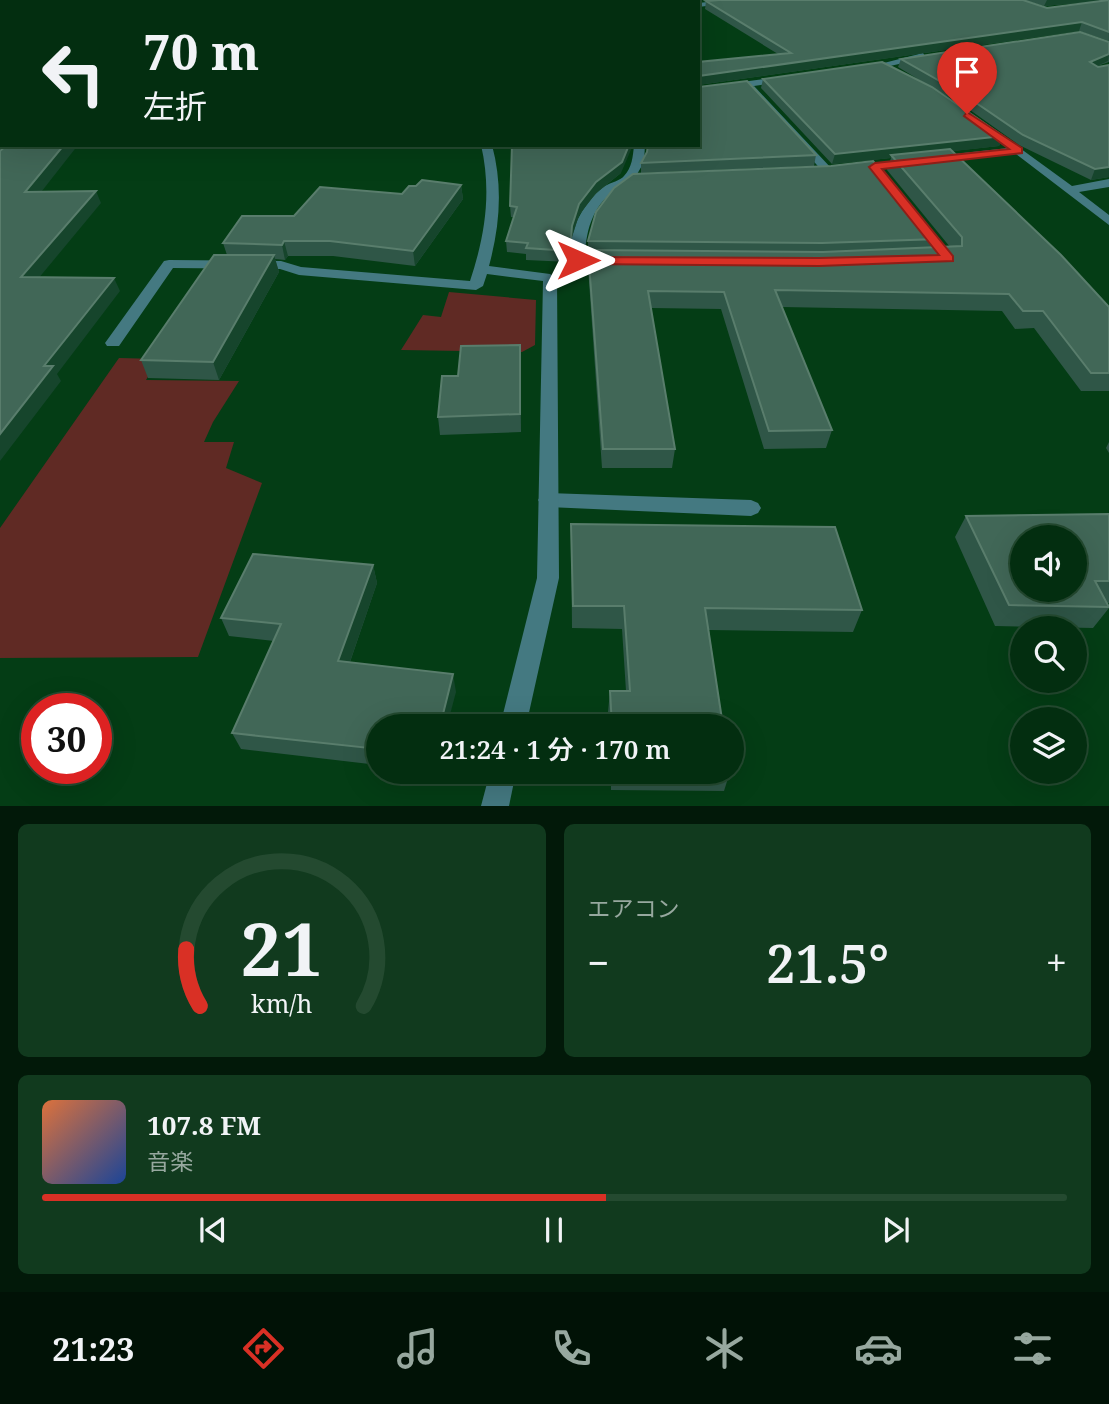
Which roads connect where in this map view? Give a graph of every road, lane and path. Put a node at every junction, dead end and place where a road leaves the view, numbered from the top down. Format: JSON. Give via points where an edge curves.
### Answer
{"nodes":[{"id":1,"x":753,"y":0,"type":"edge"},
{"id":2,"x":700,"y":5,"type":"edge"},
{"id":3,"x":929,"y":56,"type":"edge"},
{"id":4,"x":902,"y":76,"type":"edge"},
{"id":5,"x":798,"y":77,"type":"edge"},
{"id":6,"x":749,"y":84,"type":"junction"},
{"id":7,"x":700,"y":91,"type":"edge"},
{"id":8,"x":1001,"y":138,"type":"edge"},
{"id":9,"x":487,"y":147,"type":"edge"},
{"id":10,"x":640,"y":147,"type":"edge"},
{"id":11,"x":1019,"y":150,"type":"junction"},
{"id":12,"x":1109,"y":183,"type":"edge"},
{"id":13,"x":1071,"y":190,"type":"junction"},
{"id":14,"x":1109,"y":221,"type":"edge"},
{"id":15,"x":631,"y":261,"type":"edge"},
{"id":16,"x":482,"y":268,"type":"junction"},
{"id":17,"x":113,"y":343,"type":"dead end"},
{"id":18,"x":548,"y":500,"type":"junction"},
{"id":19,"x":751,"y":508,"type":"dead end"},
{"id":20,"x":516,"y":714,"type":"edge"},
{"id":21,"x":500,"y":784,"type":"edge"},
{"id":22,"x":495,"y":806,"type":"edge"}],
"edges":[{"from":1,"to":2,"type":"street"},
{"from":3,"to":4,"type":"street","via":[[876,66]]},
{"from":5,"to":6,"type":"street"},
{"from":6,"to":7,"type":"street"},
{"from":6,"to":11,"type":"street","via":[[783,118],[821,172],[879,172]]},
{"from":8,"to":11,"type":"street"},
{"from":9,"to":16,"type":"street","via":[[495,197]]},
{"from":10,"to":15,"type":"street","via":[[635,179],[606,192],[580,228],[578,260]]},
{"from":11,"to":13,"type":"street"},
{"from":12,"to":13,"type":"street"},
{"from":13,"to":14,"type":"street"},
{"from":16,"to":17,"type":"street","via":[[476,286],[299,271],[281,265],[169,264]]},
{"from":16,"to":18,"type":"street","via":[[550,278]]},
{"from":18,"to":19,"type":"street"},
{"from":18,"to":20,"type":"street","via":[[548,578]]},
{"from":21,"to":22,"type":"street"}]}
